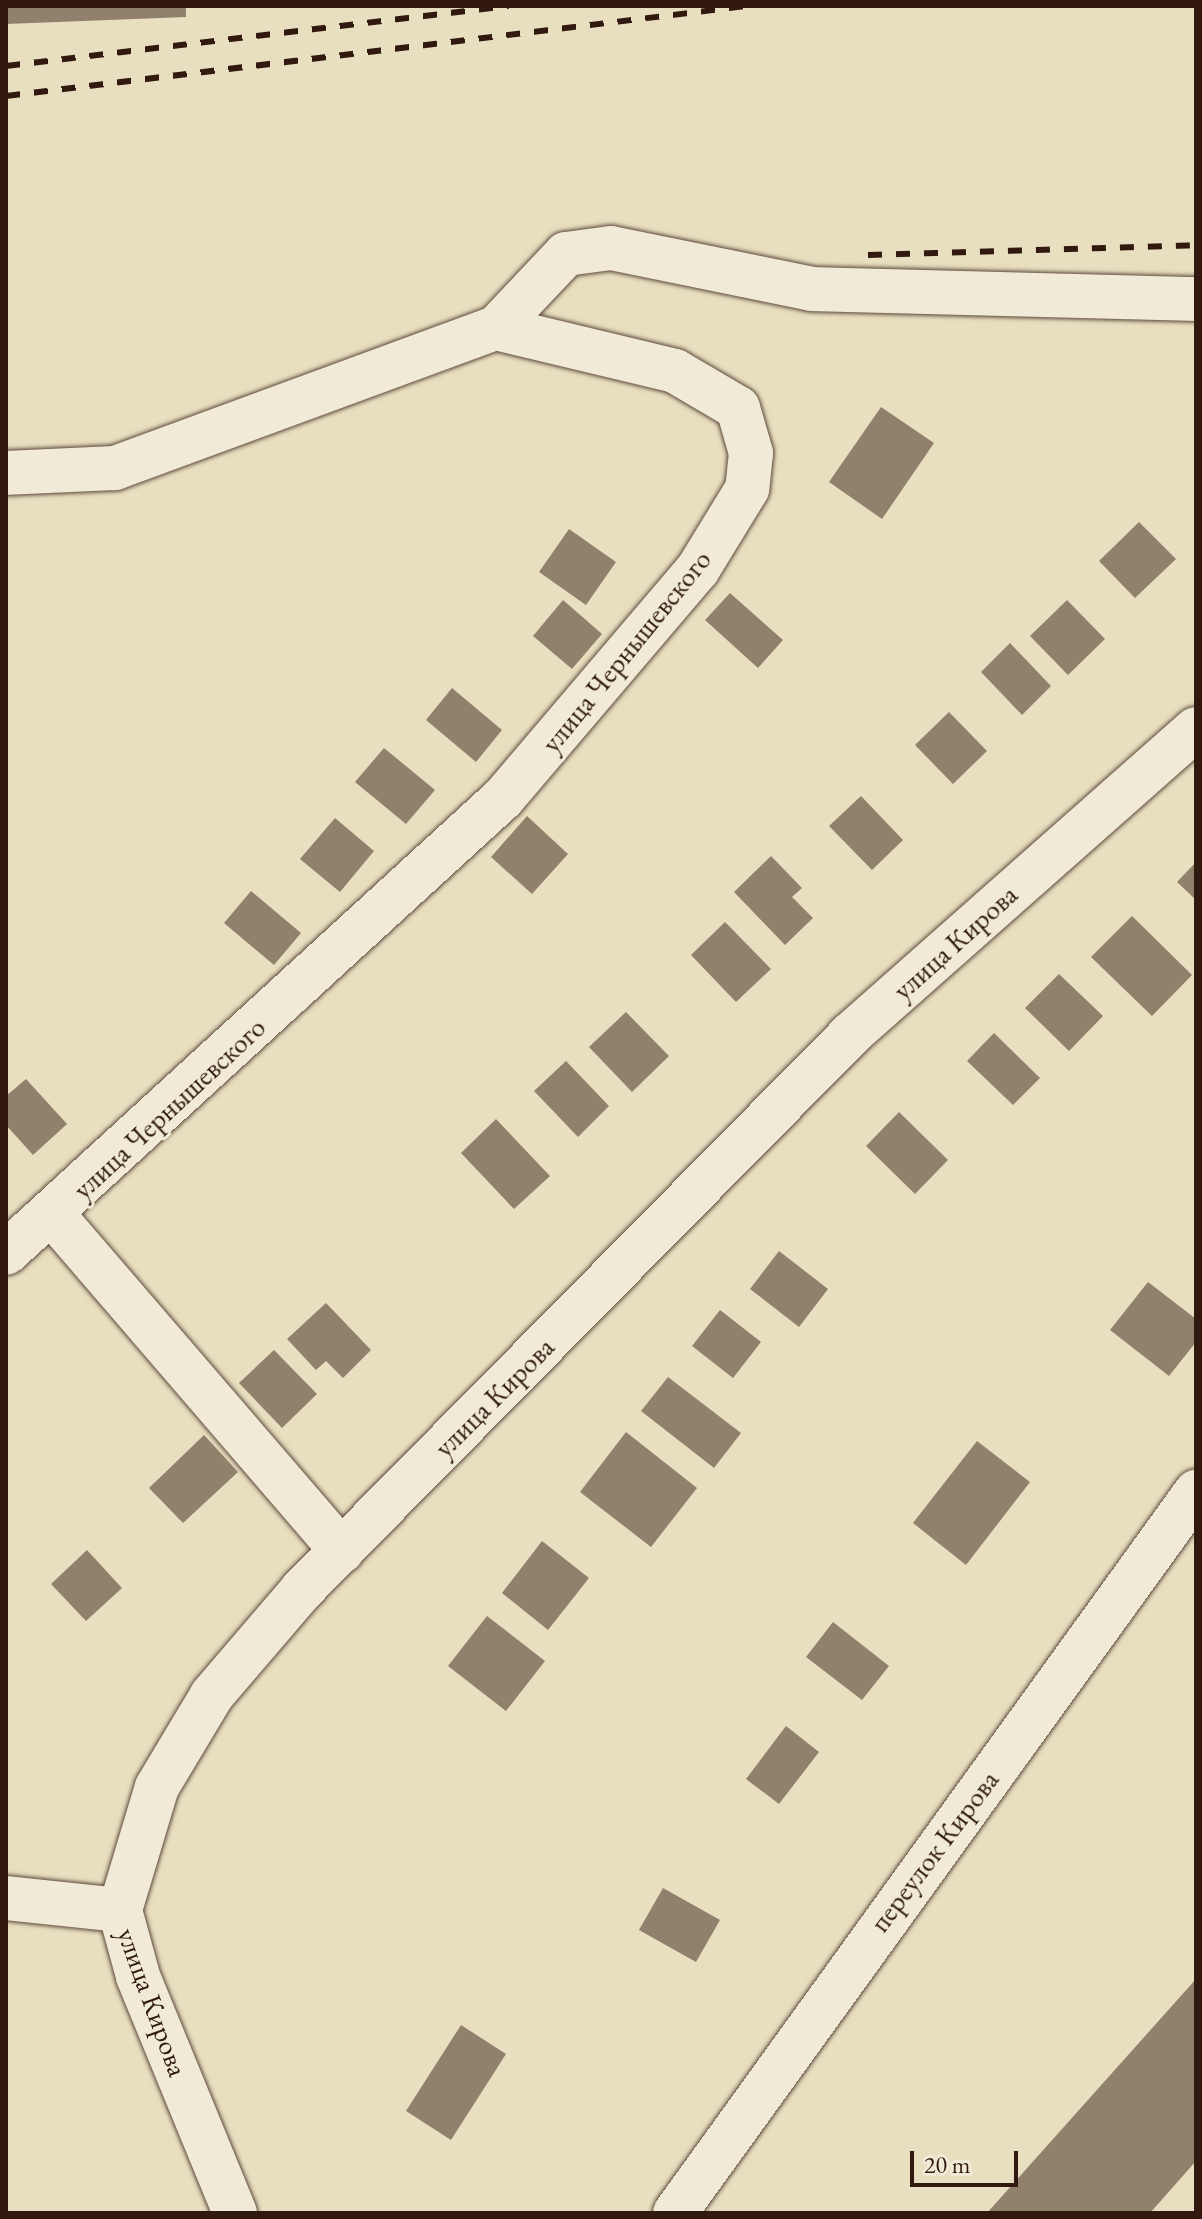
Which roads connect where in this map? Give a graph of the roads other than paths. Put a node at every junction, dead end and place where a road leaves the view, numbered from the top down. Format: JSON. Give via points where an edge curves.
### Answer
{"nodes":[{"id":1,"x":1196,"y":299,"type":"edge"},
{"id":2,"x":496,"y":328,"type":"junction"},
{"id":3,"x":6,"y":473,"type":"edge"},
{"id":4,"x":1196,"y":729,"type":"edge"},
{"id":5,"x":53,"y":1215,"type":"junction"},
{"id":6,"x":6,"y":1253,"type":"edge"},
{"id":7,"x":1196,"y":1492,"type":"edge"},
{"id":8,"x":342,"y":1551,"type":"junction"},
{"id":9,"x":6,"y":1898,"type":"edge"},
{"id":10,"x":120,"y":1910,"type":"junction"},
{"id":11,"x":235,"y":2213,"type":"edge"},
{"id":12,"x":675,"y":2213,"type":"edge"}],
"edges":[{"from":1,"to":2,"type":"street","via":[[812,289],[611,248],[566,254]]},
{"from":2,"to":3,"type":"street","via":[[115,468]]},
{"from":2,"to":5,"type":"street","name":"улица Чернышевского","via":[[675,371],[738,408],[751,453],[747,489],[698,569],[502,799]]},
{"from":4,"to":8,"type":"street","name":"улица Кирова","via":[[851,1034]]},
{"from":5,"to":6,"type":"street","name":"улица Чернышевского"},
{"from":5,"to":8,"type":"street"},
{"from":7,"to":12,"type":"street","name":"переулок Кирова"},
{"from":8,"to":10,"type":"street","name":"улица Кирова","via":[[212,1695],[157,1787]]},
{"from":9,"to":10,"type":"street"},
{"from":10,"to":11,"type":"street","name":"улица Кирова","via":[[138,1976]]}]}
